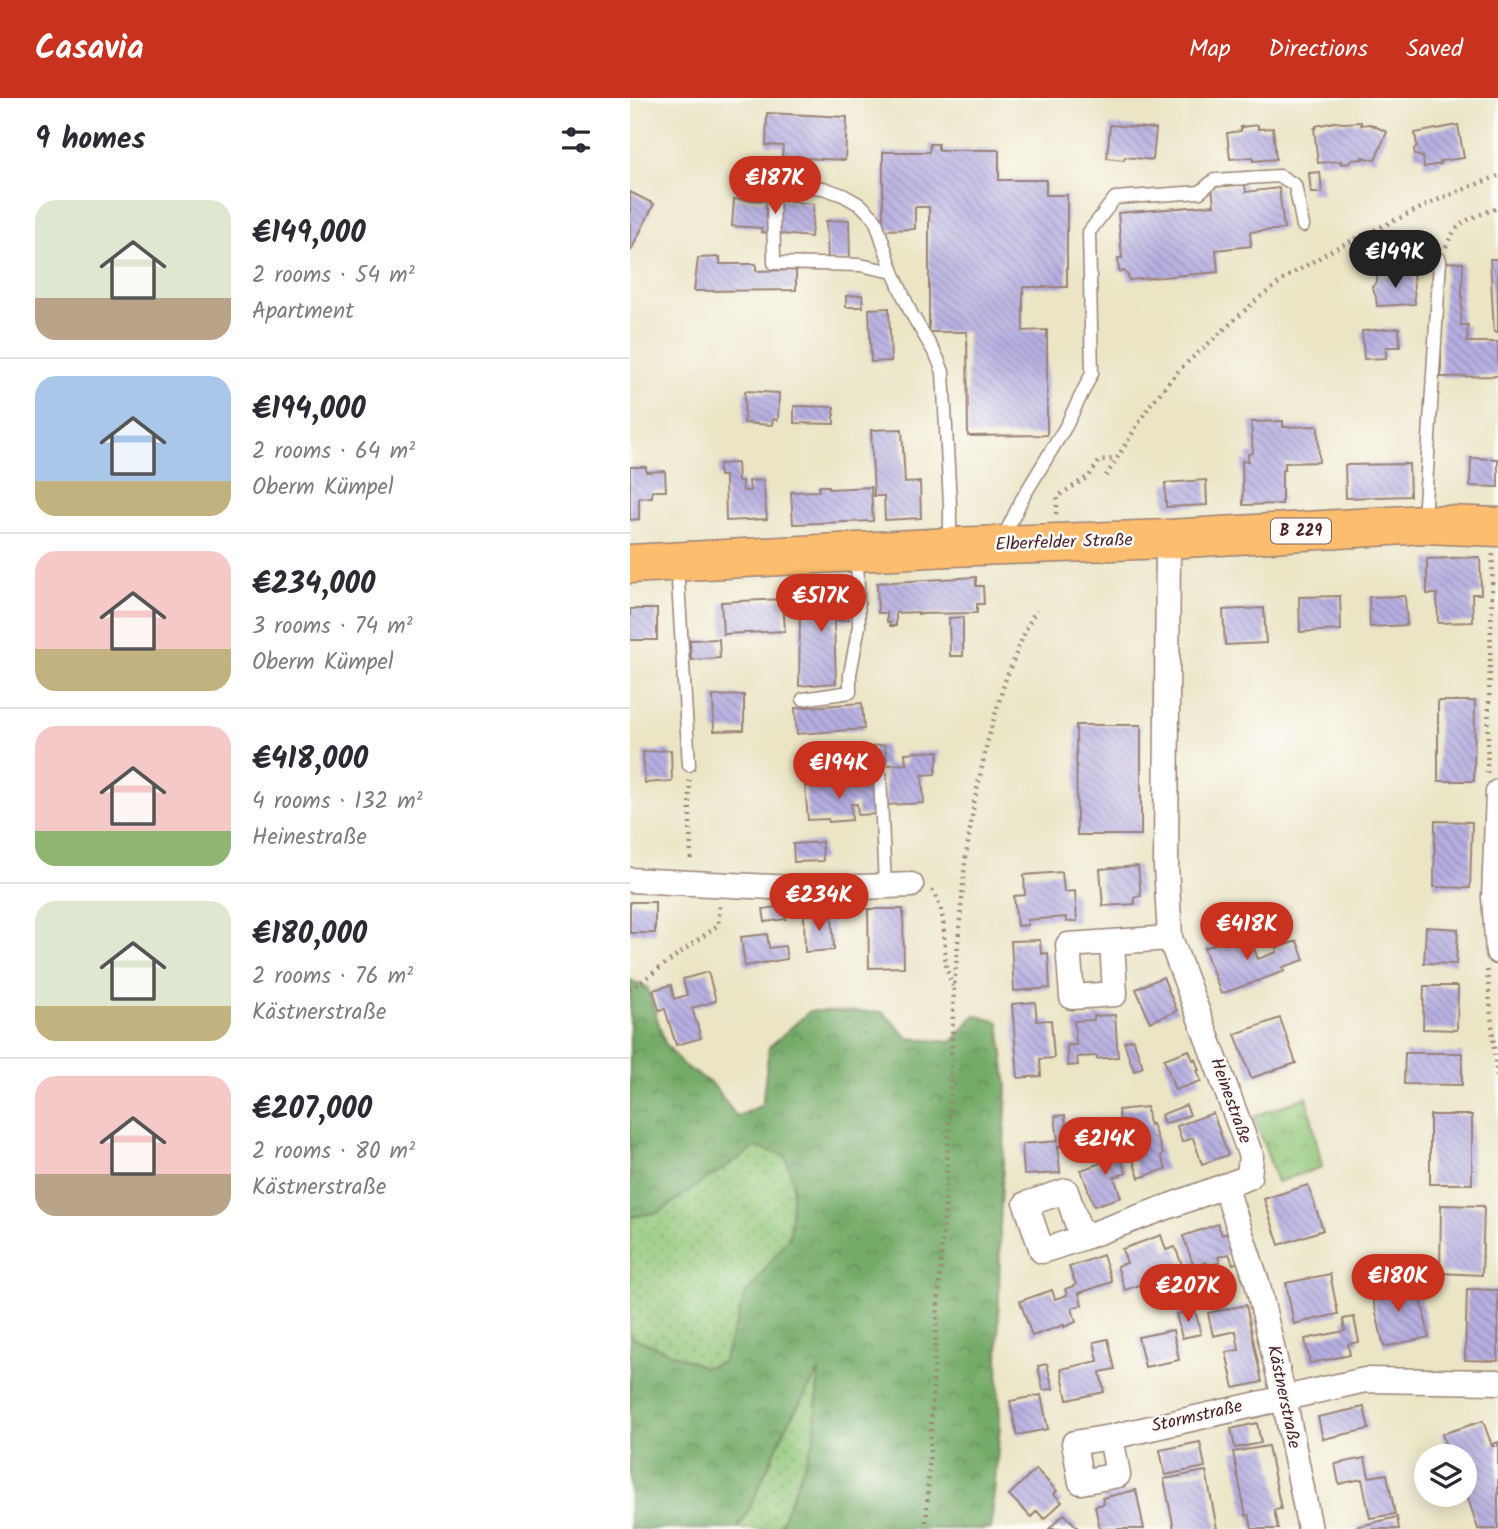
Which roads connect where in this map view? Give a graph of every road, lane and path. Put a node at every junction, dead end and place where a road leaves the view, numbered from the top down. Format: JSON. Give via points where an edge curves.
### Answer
{"nodes":[{"id":1,"x":1498,"y":176,"type":"edge"},
{"id":2,"x":1498,"y":208,"type":"edge"},
{"id":3,"x":1303,"y":226,"type":"dead end"},
{"id":4,"x":1440,"y":260,"type":"joint"},
{"id":5,"x":893,"y":272,"type":"junction"},
{"id":6,"x":1115,"y":459,"type":"junction"},
{"id":7,"x":1106,"y":476,"type":"dead end"},
{"id":8,"x":1424,"y":524,"type":"junction"},
{"id":9,"x":1498,"y":527,"type":"edge"},
{"id":10,"x":1168,"y":539,"type":"junction"},
{"id":11,"x":1054,"y":543,"type":"junction"},
{"id":12,"x":1000,"y":545,"type":"junction"},
{"id":13,"x":950,"y":547,"type":"junction"},
{"id":14,"x":857,"y":552,"type":"junction"},
{"id":15,"x":677,"y":562,"type":"junction"},
{"id":16,"x":630,"y":564,"type":"edge"},
{"id":17,"x":1036,"y":610,"type":"dead end"},
{"id":18,"x":803,"y":699,"type":"dead end"},
{"id":19,"x":689,"y":765,"type":"joint"},
{"id":20,"x":880,"y":775,"type":"dead end"},
{"id":21,"x":1498,"y":792,"type":"edge"},
{"id":22,"x":691,"y":861,"type":"dead end"},
{"id":23,"x":630,"y":880,"type":"edge"},
{"id":24,"x":719,"y":885,"type":"junction"},
{"id":25,"x":911,"y":885,"type":"joint"},
{"id":26,"x":885,"y":886,"type":"junction"},
{"id":27,"x":1170,"y":938,"type":"junction"},
{"id":28,"x":1112,"y":942,"type":"dead end"},
{"id":29,"x":1498,"y":951,"type":"edge"},
{"id":30,"x":954,"y":988,"type":"junction"},
{"id":31,"x":630,"y":990,"type":"edge"},
{"id":32,"x":1225,"y":1186,"type":"junction"},
{"id":33,"x":1082,"y":1238,"type":"dead end"},
{"id":34,"x":1498,"y":1382,"type":"edge"},
{"id":35,"x":1284,"y":1398,"type":"junction"},
{"id":36,"x":1111,"y":1437,"type":"dead end"},
{"id":37,"x":926,"y":1529,"type":"edge"},
{"id":38,"x":1310,"y":1529,"type":"edge"}],
"edges":[{"from":1,"to":6,"type":"path","via":[[1334,249],[1287,277],[1181,369],[1150,405]]},
{"from":2,"to":4,"type":"path","via":[[1463,222],[1451,235]]},
{"from":3,"to":12,"type":"lane","via":[[1295,185],[1280,176],[1214,180],[1200,192],[1115,198],[1088,232],[1092,373]]},
{"from":4,"to":8,"type":"lane"},
{"from":5,"to":5,"type":"lane","via":[[875,219],[862,206],[823,188],[773,183],[774,262],[860,265]]},
{"from":5,"to":13,"type":"lane","via":[[943,372]]},
{"from":6,"to":7,"type":"path"},
{"from":6,"to":11,"type":"path","via":[[1100,460],[1089,476],[1058,496]]},
{"from":8,"to":9,"type":"main road","name":"Elberfelder Straße","number":"B 229"},
{"from":8,"to":10,"type":"main road","name":"Elberfelder Straße","number":"B 229"},
{"from":10,"to":11,"type":"main road","name":"Elberfelder Straße","number":"B 229"},
{"from":10,"to":27,"type":"street","name":"Heinestraße","via":[[1166,866]]},
{"from":11,"to":12,"type":"main road","name":"Elberfelder Straße","number":"B 229"},
{"from":12,"to":13,"type":"main road","name":"Elberfelder Straße","number":"B 229"},
{"from":13,"to":14,"type":"main road","name":"Elberfelder Straße","number":"B 229"},
{"from":14,"to":15,"type":"main road","name":"Elberfelder Straße","number":"B 229"},
{"from":14,"to":18,"type":"lane","via":[[859,626],[850,692]]},
{"from":15,"to":16,"type":"main road","name":"Elberfelder Straße","number":"B 229"},
{"from":15,"to":19,"type":"lane"},
{"from":17,"to":30,"type":"path","via":[[1005,681],[974,803]]},
{"from":19,"to":22,"type":"path"},
{"from":20,"to":26,"type":"lane"},
{"from":21,"to":29,"type":"street","via":[[1494,898]]},
{"from":23,"to":24,"type":"street"},
{"from":24,"to":26,"type":"street"},
{"from":24,"to":31,"type":"path","via":[[718,925]]},
{"from":25,"to":26,"type":"street"},
{"from":25,"to":30,"type":"path","via":[[926,887],[939,901],[946,967]]},
{"from":27,"to":28,"type":"street"},
{"from":27,"to":32,"type":"street","name":"Heinestraße","via":[[1251,1156],[1248,1177]]},
{"from":30,"to":37,"type":"path"},
{"from":32,"to":33,"type":"street","name":"Heinestraße"},
{"from":32,"to":35,"type":"street","name":"Kästnerstraße","via":[[1257,1282]]},
{"from":34,"to":35,"type":"street","name":"Stormstraße","via":[[1365,1380]]},
{"from":35,"to":36,"type":"street","name":"Stormstraße"},
{"from":35,"to":38,"type":"street","name":"Kästnerstraße"}]}
